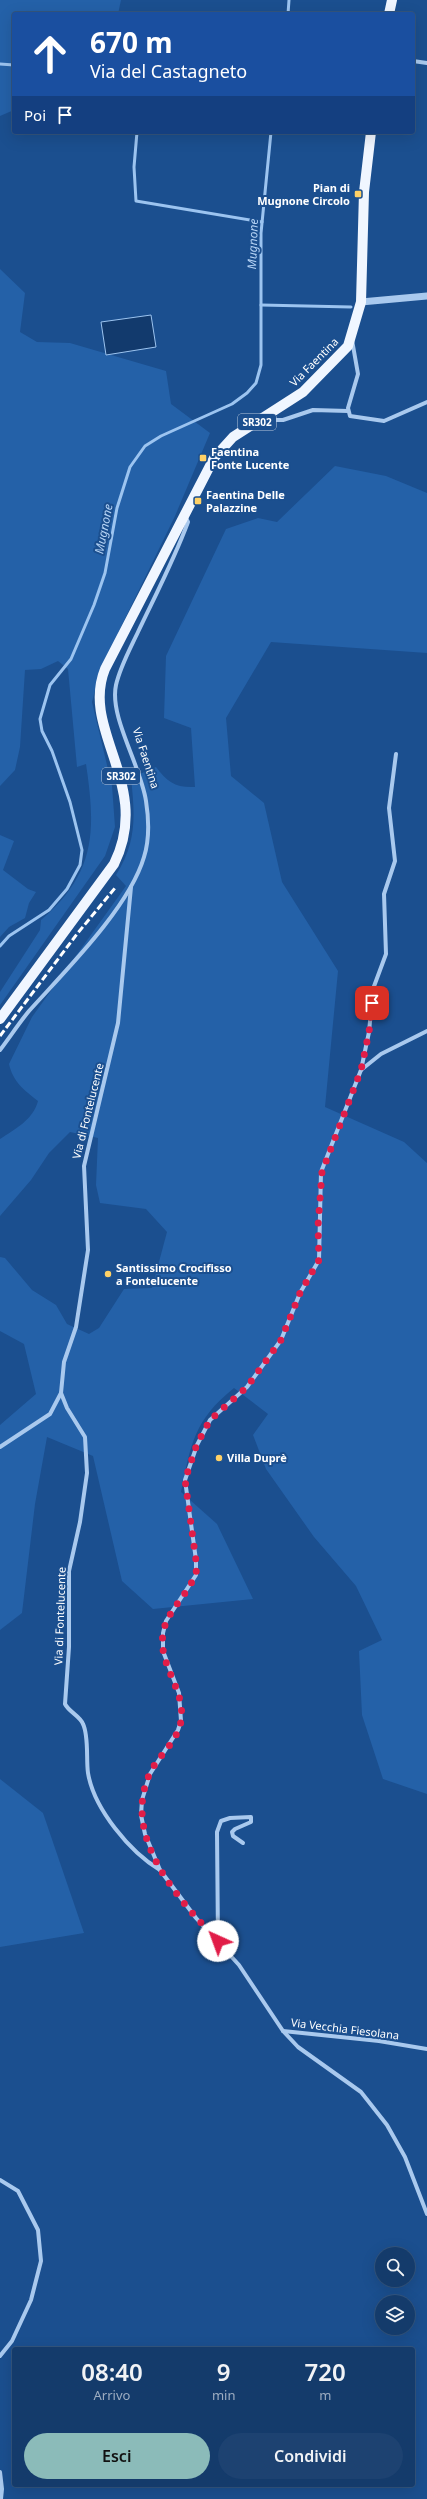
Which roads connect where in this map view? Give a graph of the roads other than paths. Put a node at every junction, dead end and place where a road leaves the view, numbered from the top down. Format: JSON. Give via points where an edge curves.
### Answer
{"nodes":[{"id":1,"x":392,"y":0,"type":"edge"},
{"id":2,"x":390,"y":12,"type":"edge"},
{"id":3,"x":415,"y":61,"type":"edge"},
{"id":4,"x":427,"y":63,"type":"edge"},
{"id":5,"x":371,"y":134,"type":"edge"},
{"id":6,"x":427,"y":296,"type":"edge"},
{"id":7,"x":361,"y":302,"type":"junction"},
{"id":8,"x":351,"y":338,"type":"junction"},
{"id":9,"x":427,"y":402,"type":"edge"},
{"id":10,"x":348,"y":411,"type":"junction"},
{"id":11,"x":260,"y":420,"type":"junction"},
{"id":12,"x":183,"y":514,"type":"junction"},
{"id":13,"x":396,"y":754,"type":"dead end"},
{"id":14,"x":131,"y":887,"type":"junction"},
{"id":15,"x":0,"y":1020,"type":"edge"},
{"id":16,"x":427,"y":1031,"type":"edge"},
{"id":17,"x":0,"y":1050,"type":"edge"},
{"id":18,"x":361,"y":1070,"type":"junction"},
{"id":19,"x":61,"y":1393,"type":"junction"},
{"id":20,"x":0,"y":1446,"type":"edge"},
{"id":21,"x":243,"y":1843,"type":"dead end"},
{"id":22,"x":160,"y":1870,"type":"junction"},
{"id":23,"x":218,"y":1941,"type":"junction"},
{"id":24,"x":283,"y":2031,"type":"junction"},
{"id":25,"x":427,"y":2049,"type":"edge"},
{"id":26,"x":0,"y":2180,"type":"edge"},
{"id":27,"x":425,"y":2207,"type":"edge"},
{"id":28,"x":427,"y":2214,"type":"edge"},
{"id":29,"x":0,"y":2356,"type":"edge"},
{"id":30,"x":0,"y":2472,"type":"edge"},
{"id":31,"x":1,"y":2499,"type":"edge"}],
"edges":[{"from":1,"to":2,"type":"main road"},
{"from":3,"to":4,"type":"street"},
{"from":5,"to":7,"type":"main road","name":"Via Faentina","number":"SR302","via":[[364,192]]},
{"from":6,"to":7,"type":"street"},
{"from":7,"to":8,"type":"main road","name":"Via Faentina","number":"SR302"},
{"from":8,"to":10,"type":"street","via":[[358,362],[358,374]]},
{"from":8,"to":11,"type":"main road","name":"Via Faentina","number":"SR302","via":[[345,351],[313,383]]},
{"from":9,"to":10,"type":"street","via":[[384,421],[350,416]]},
{"from":10,"to":11,"type":"street","via":[[313,410],[283,420]]},
{"from":11,"to":12,"type":"main road","name":"Via Faentina","number":"SR302","via":[[233,437],[219,452]]},
{"from":12,"to":14,"type":"street","name":"Via Faentina","via":[[188,518],[188,522],[179,547],[126,659],[116,689],[118,714],[139,770],[149,824],[144,859]]},
{"from":12,"to":15,"type":"main road","name":"Via Faentina","number":"SR302","via":[[102,676],[100,706],[126,802],[126,834],[122,849],[114,864]]},
{"from":13,"to":18,"type":"street","via":[[389,808],[395,861],[384,894],[386,954],[373,989],[369,1032]]},
{"from":14,"to":17,"type":"street","name":"Via Faentina","via":[[94,938],[28,1013]]},
{"from":14,"to":19,"type":"street","name":"Via di Fontelucente","via":[[118,1023],[84,1166],[88,1250],[76,1326],[64,1362]]},
{"from":16,"to":18,"type":"street","via":[[381,1054]]},
{"from":18,"to":22,"type":"street","via":[[322,1172],[318,1226],[319,1260],[300,1293],[281,1340],[247,1387],[210,1420],[197,1444],[185,1480],[197,1568],[186,1593],[166,1621],[162,1642],[167,1664],[179,1693],[181,1721],[150,1774],[142,1800],[141,1815],[145,1834]]},
{"from":19,"to":20,"type":"street","via":[[50,1414]]},
{"from":19,"to":22,"type":"street","name":"Via di Fontelucente","via":[[85,1438],[87,1473],[69,1571],[69,1647],[65,1704],[83,1724],[88,1773],[92,1790],[101,1809],[144,1860]]},
{"from":21,"to":23,"type":"street","via":[[233,1836],[232,1832],[251,1822],[251,1817],[221,1821],[217,1832]]},
{"from":22,"to":23,"type":"street","via":[[196,1918]]},
{"from":23,"to":24,"type":"street","via":[[239,1965]]},
{"from":24,"to":25,"type":"street","name":"Via Vecchia Fiesolana"},
{"from":24,"to":27,"type":"street","name":"Via Vecchia Fiesolana","via":[[298,2047],[361,2092],[386,2125],[405,2157]]},
{"from":26,"to":29,"type":"street","via":[[18,2191],[35,2224],[38,2230],[41,2261],[31,2300],[12,2341]]},
{"from":27,"to":28,"type":"street","name":"Via Vecchia Fiesolana"},
{"from":30,"to":31,"type":"street"}]}
